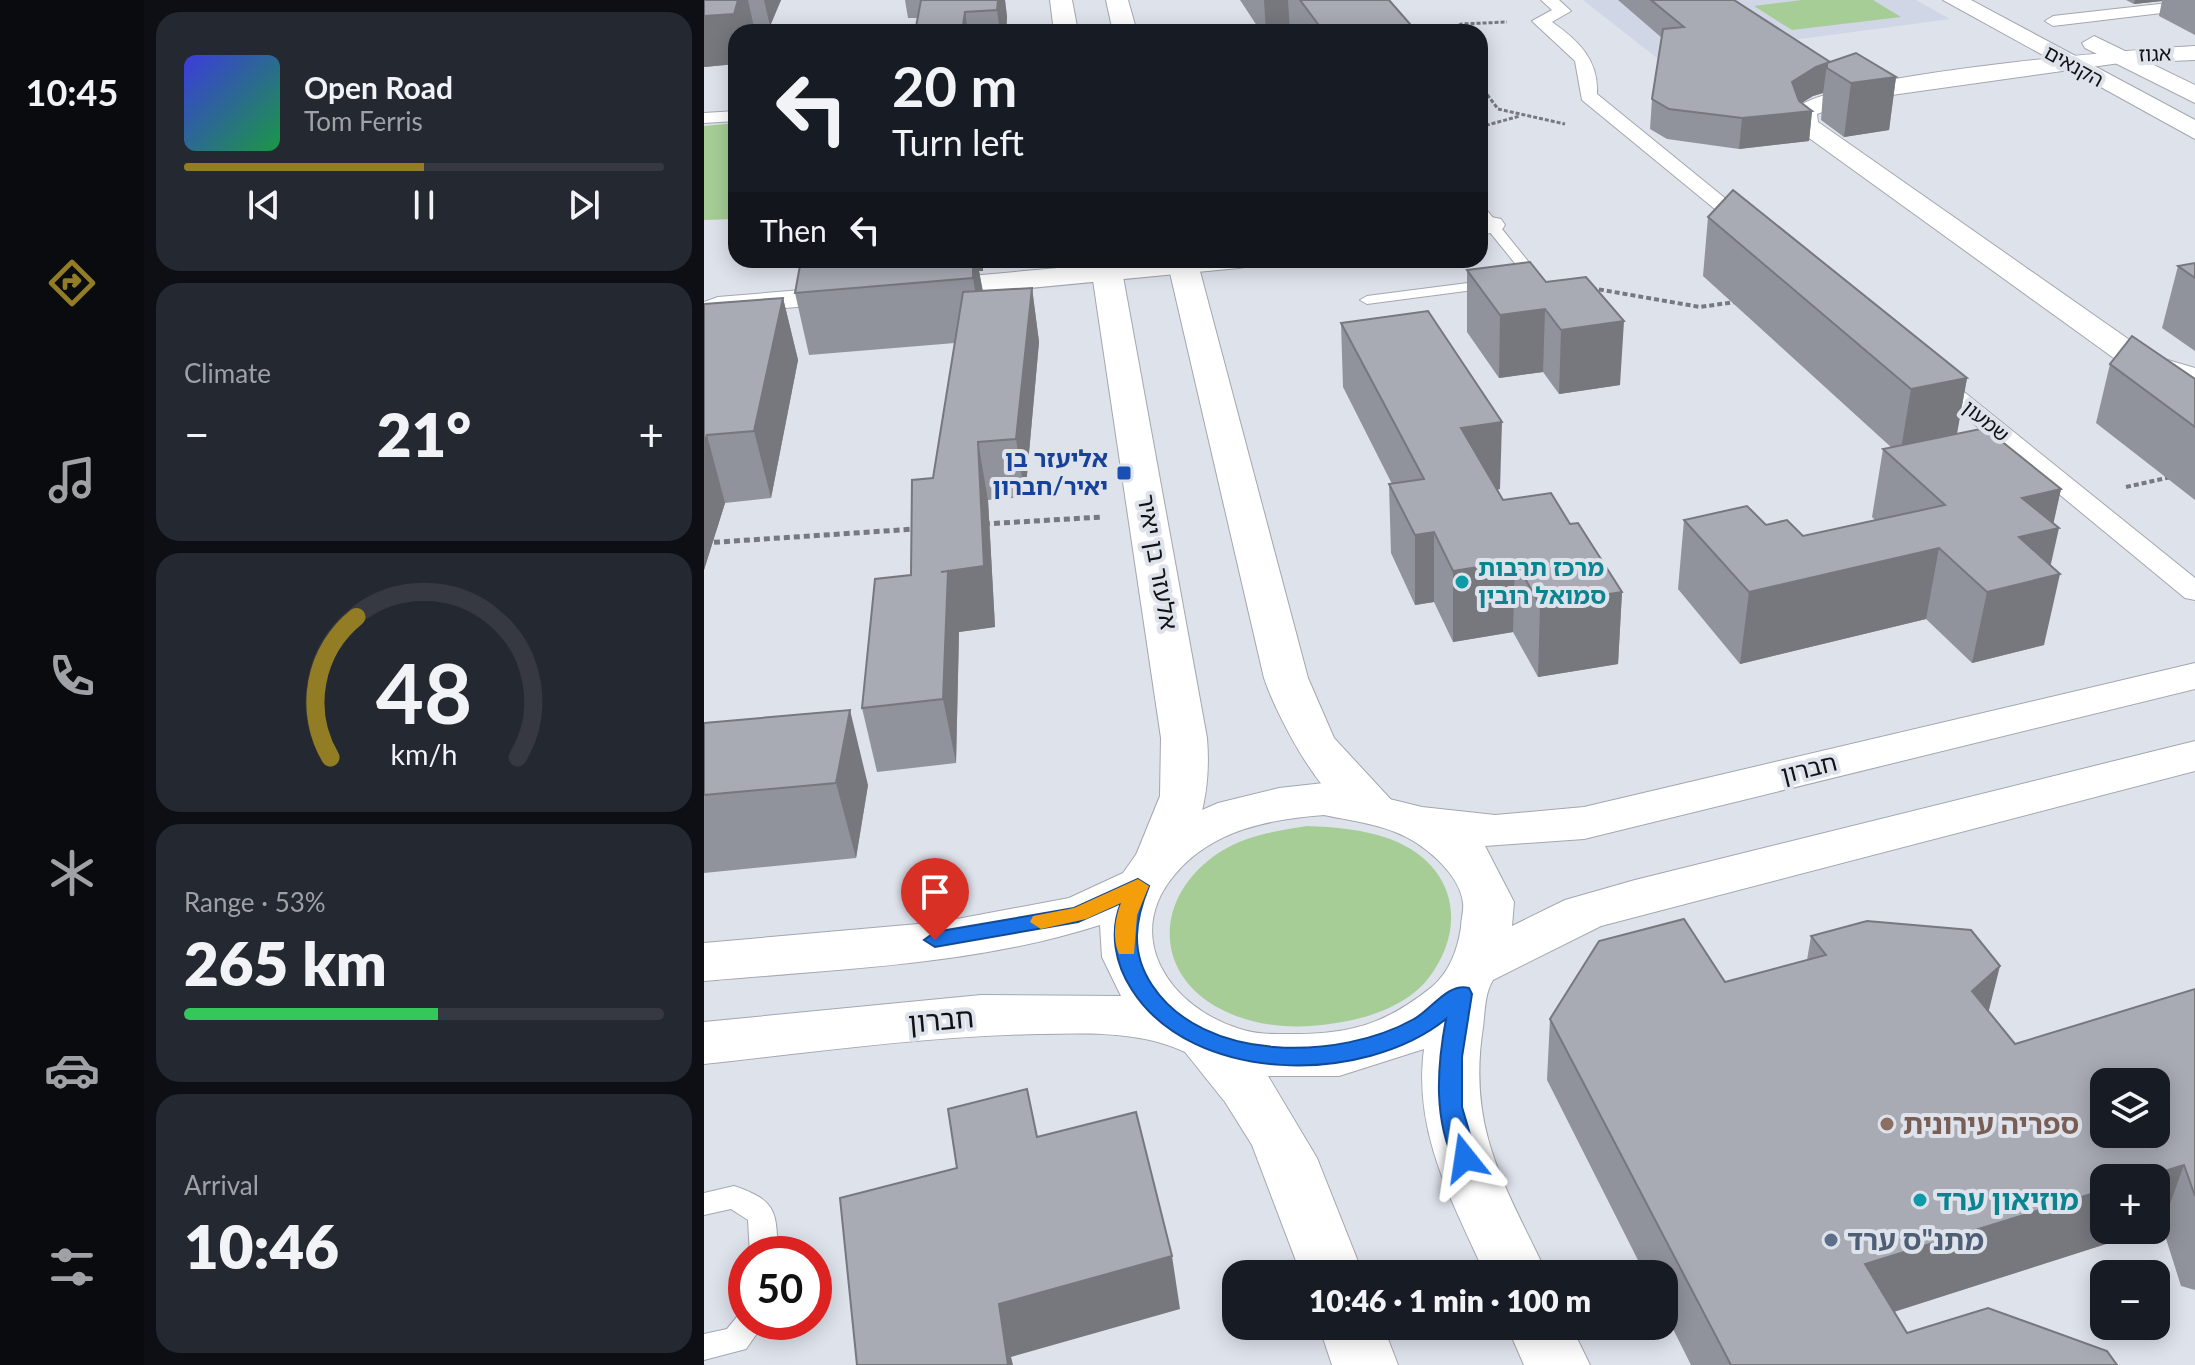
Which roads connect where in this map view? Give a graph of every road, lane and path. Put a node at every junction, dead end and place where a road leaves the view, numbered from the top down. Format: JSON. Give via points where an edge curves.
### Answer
{"nodes":[{"id":1,"x":1061,"y":0,"type":"edge"},
{"id":2,"x":1117,"y":0,"type":"edge"},
{"id":3,"x":1549,"y":0,"type":"edge"},
{"id":4,"x":1954,"y":0,"type":"edge"},
{"id":5,"x":2195,"y":4,"type":"edge"},
{"id":6,"x":2026,"y":7,"type":"dead end"},
{"id":7,"x":1540,"y":21,"type":"junction"},
{"id":8,"x":2053,"y":21,"type":"junction"},
{"id":9,"x":1065,"y":24,"type":"edge"},
{"id":10,"x":1123,"y":24,"type":"edge"},
{"id":11,"x":1461,"y":24,"type":"edge"},
{"id":12,"x":2195,"y":53,"type":"edge"},
{"id":13,"x":2120,"y":56,"type":"junction"},
{"id":14,"x":2068,"y":62,"type":"junction"},
{"id":15,"x":2195,"y":95,"type":"edge"},
{"id":16,"x":1488,"y":96,"type":"edge"},
{"id":17,"x":728,"y":116,"type":"edge"},
{"id":18,"x":1521,"y":116,"type":"junction"},
{"id":19,"x":704,"y":118,"type":"edge"},
{"id":20,"x":1618,"y":121,"type":"junction"},
{"id":21,"x":1488,"y":125,"type":"edge"},
{"id":22,"x":2195,"y":131,"type":"edge"},
{"id":23,"x":1488,"y":228,"type":"edge"},
{"id":24,"x":1763,"y":239,"type":"edge"},
{"id":25,"x":1097,"y":268,"type":"edge"},
{"id":26,"x":1106,"y":268,"type":"edge"},
{"id":27,"x":1184,"y":268,"type":"edge"},
{"id":28,"x":1520,"y":281,"type":"junction"},
{"id":29,"x":905,"y":290,"type":"edge"},
{"id":30,"x":874,"y":293,"type":"edge"},
{"id":31,"x":1367,"y":300,"type":"dead end"},
{"id":32,"x":1746,"y":300,"type":"edge"},
{"id":33,"x":704,"y":313,"type":"edge"},
{"id":34,"x":1908,"y":358,"type":"edge"},
{"id":35,"x":2195,"y":377,"type":"edge"},
{"id":36,"x":2184,"y":474,"type":"dead end"},
{"id":37,"x":2173,"y":477,"type":"dead end"},
{"id":38,"x":1149,"y":514,"type":"junction"},
{"id":39,"x":974,"y":525,"type":"edge"},
{"id":40,"x":926,"y":528,"type":"edge"},
{"id":41,"x":704,"y":543,"type":"edge"},
{"id":42,"x":2195,"y":592,"type":"edge"},
{"id":43,"x":2195,"y":676,"type":"edge"},
{"id":44,"x":2195,"y":756,"type":"edge"},
{"id":45,"x":1371,"y":804,"type":"junction"},
{"id":46,"x":1420,"y":821,"type":"junction"},
{"id":47,"x":1149,"y":873,"type":"junction"},
{"id":48,"x":704,"y":962,"type":"edge"},
{"id":49,"x":1471,"y":979,"type":"junction"},
{"id":50,"x":1192,"y":1033,"type":"junction"},
{"id":51,"x":704,"y":1043,"type":"edge"},
{"id":52,"x":704,"y":1204,"type":"edge"},
{"id":53,"x":763,"y":1236,"type":"edge"},
{"id":54,"x":1327,"y":1260,"type":"edge"},
{"id":55,"x":1510,"y":1260,"type":"edge"},
{"id":56,"x":736,"y":1340,"type":"edge"},
{"id":57,"x":1356,"y":1340,"type":"edge"},
{"id":58,"x":1545,"y":1340,"type":"edge"},
{"id":59,"x":704,"y":1347,"type":"edge"},
{"id":60,"x":1365,"y":1365,"type":"edge"},
{"id":61,"x":1557,"y":1365,"type":"edge"}],
"edges":[{"from":1,"to":9,"type":"main road"},
{"from":2,"to":10,"type":"main road"},
{"from":3,"to":7,"type":"street","via":[[1563,11]]},
{"from":4,"to":14,"type":"main road","name":"הקנאים"},
{"from":5,"to":8,"type":"street"},
{"from":6,"to":8,"type":"main road","name":"הקנאים"},
{"from":7,"to":11,"type":"path"},
{"from":7,"to":20,"type":"street","via":[[1583,57],[1591,80],[1588,96]]},
{"from":8,"to":13,"type":"main road","name":"הקנאים"},
{"from":12,"to":13,"type":"street","name":"אגוז"},
{"from":13,"to":14,"type":"street","name":"אגוז"},
{"from":13,"to":15,"type":"main road","name":"הקנאים"},
{"from":14,"to":22,"type":"main road","name":"הקנאים"},
{"from":14,"to":35,"type":"street","name":"אגוז","via":[[1854,93],[1804,112],[1807,125],[2140,362]]},
{"from":16,"to":18,"type":"path","via":[[1498,109]]},
{"from":17,"to":19,"type":"street"},
{"from":18,"to":20,"type":"path","via":[[1567,124]]},
{"from":18,"to":21,"type":"path"},
{"from":20,"to":24,"type":"street"},
{"from":23,"to":28,"type":"lane"},
{"from":25,"to":29,"type":"street"},
{"from":26,"to":38,"type":"main road","name":"אלעזר בן יאיר"},
{"from":27,"to":45,"type":"main road","via":[[1300,721],[1318,753]]},
{"from":28,"to":31,"type":"lane"},
{"from":28,"to":32,"type":"path","via":[[1700,307]]},
{"from":30,"to":33,"type":"street","via":[[718,306]]},
{"from":34,"to":42,"type":"street","name":"שמעון"},
{"from":36,"to":37,"type":"path"},
{"from":38,"to":39,"type":"path"},
{"from":38,"to":47,"type":"main road","name":"אלעזר בן יאיר","via":[[1179,690],[1187,791],[1176,828]]},
{"from":40,"to":41,"type":"path"},
{"from":43,"to":46,"type":"main road","name":"חברון","via":[[1584,823],[1495,831]]},
{"from":44,"to":49,"type":"main road","via":[[1583,913]]},
{"from":45,"to":46,"type":"main road"},
{"from":45,"to":47,"type":"main road","via":[[1324,799],[1247,810],[1193,833]]},
{"from":46,"to":49,"type":"main road","via":[[1459,847],[1484,882],[1492,922]]},
{"from":47,"to":48,"type":"main road","via":[[1078,914],[1009,928]]},
{"from":47,"to":50,"type":"main road","name":"אלעזר בן יאיר","via":[[1127,915],[1125,945],[1133,974],[1151,1001]]},
{"from":49,"to":50,"type":"main road","name":"חברון","via":[[1423,1025],[1360,1049],[1317,1057],[1259,1055]]},
{"from":49,"to":55,"type":"main road","via":[[1451,1057],[1450,1107],[1465,1158]]},
{"from":50,"to":51,"type":"main road","name":"חברון","via":[[1103,1013],[981,1015]]},
{"from":50,"to":54,"type":"main road","via":[[1251,1094],[1278,1139]]},
{"from":52,"to":53,"type":"lane","via":[[734,1197],[762,1214]]},
{"from":56,"to":59,"type":"lane"},
{"from":57,"to":60,"type":"main road"},
{"from":58,"to":61,"type":"main road"}]}
